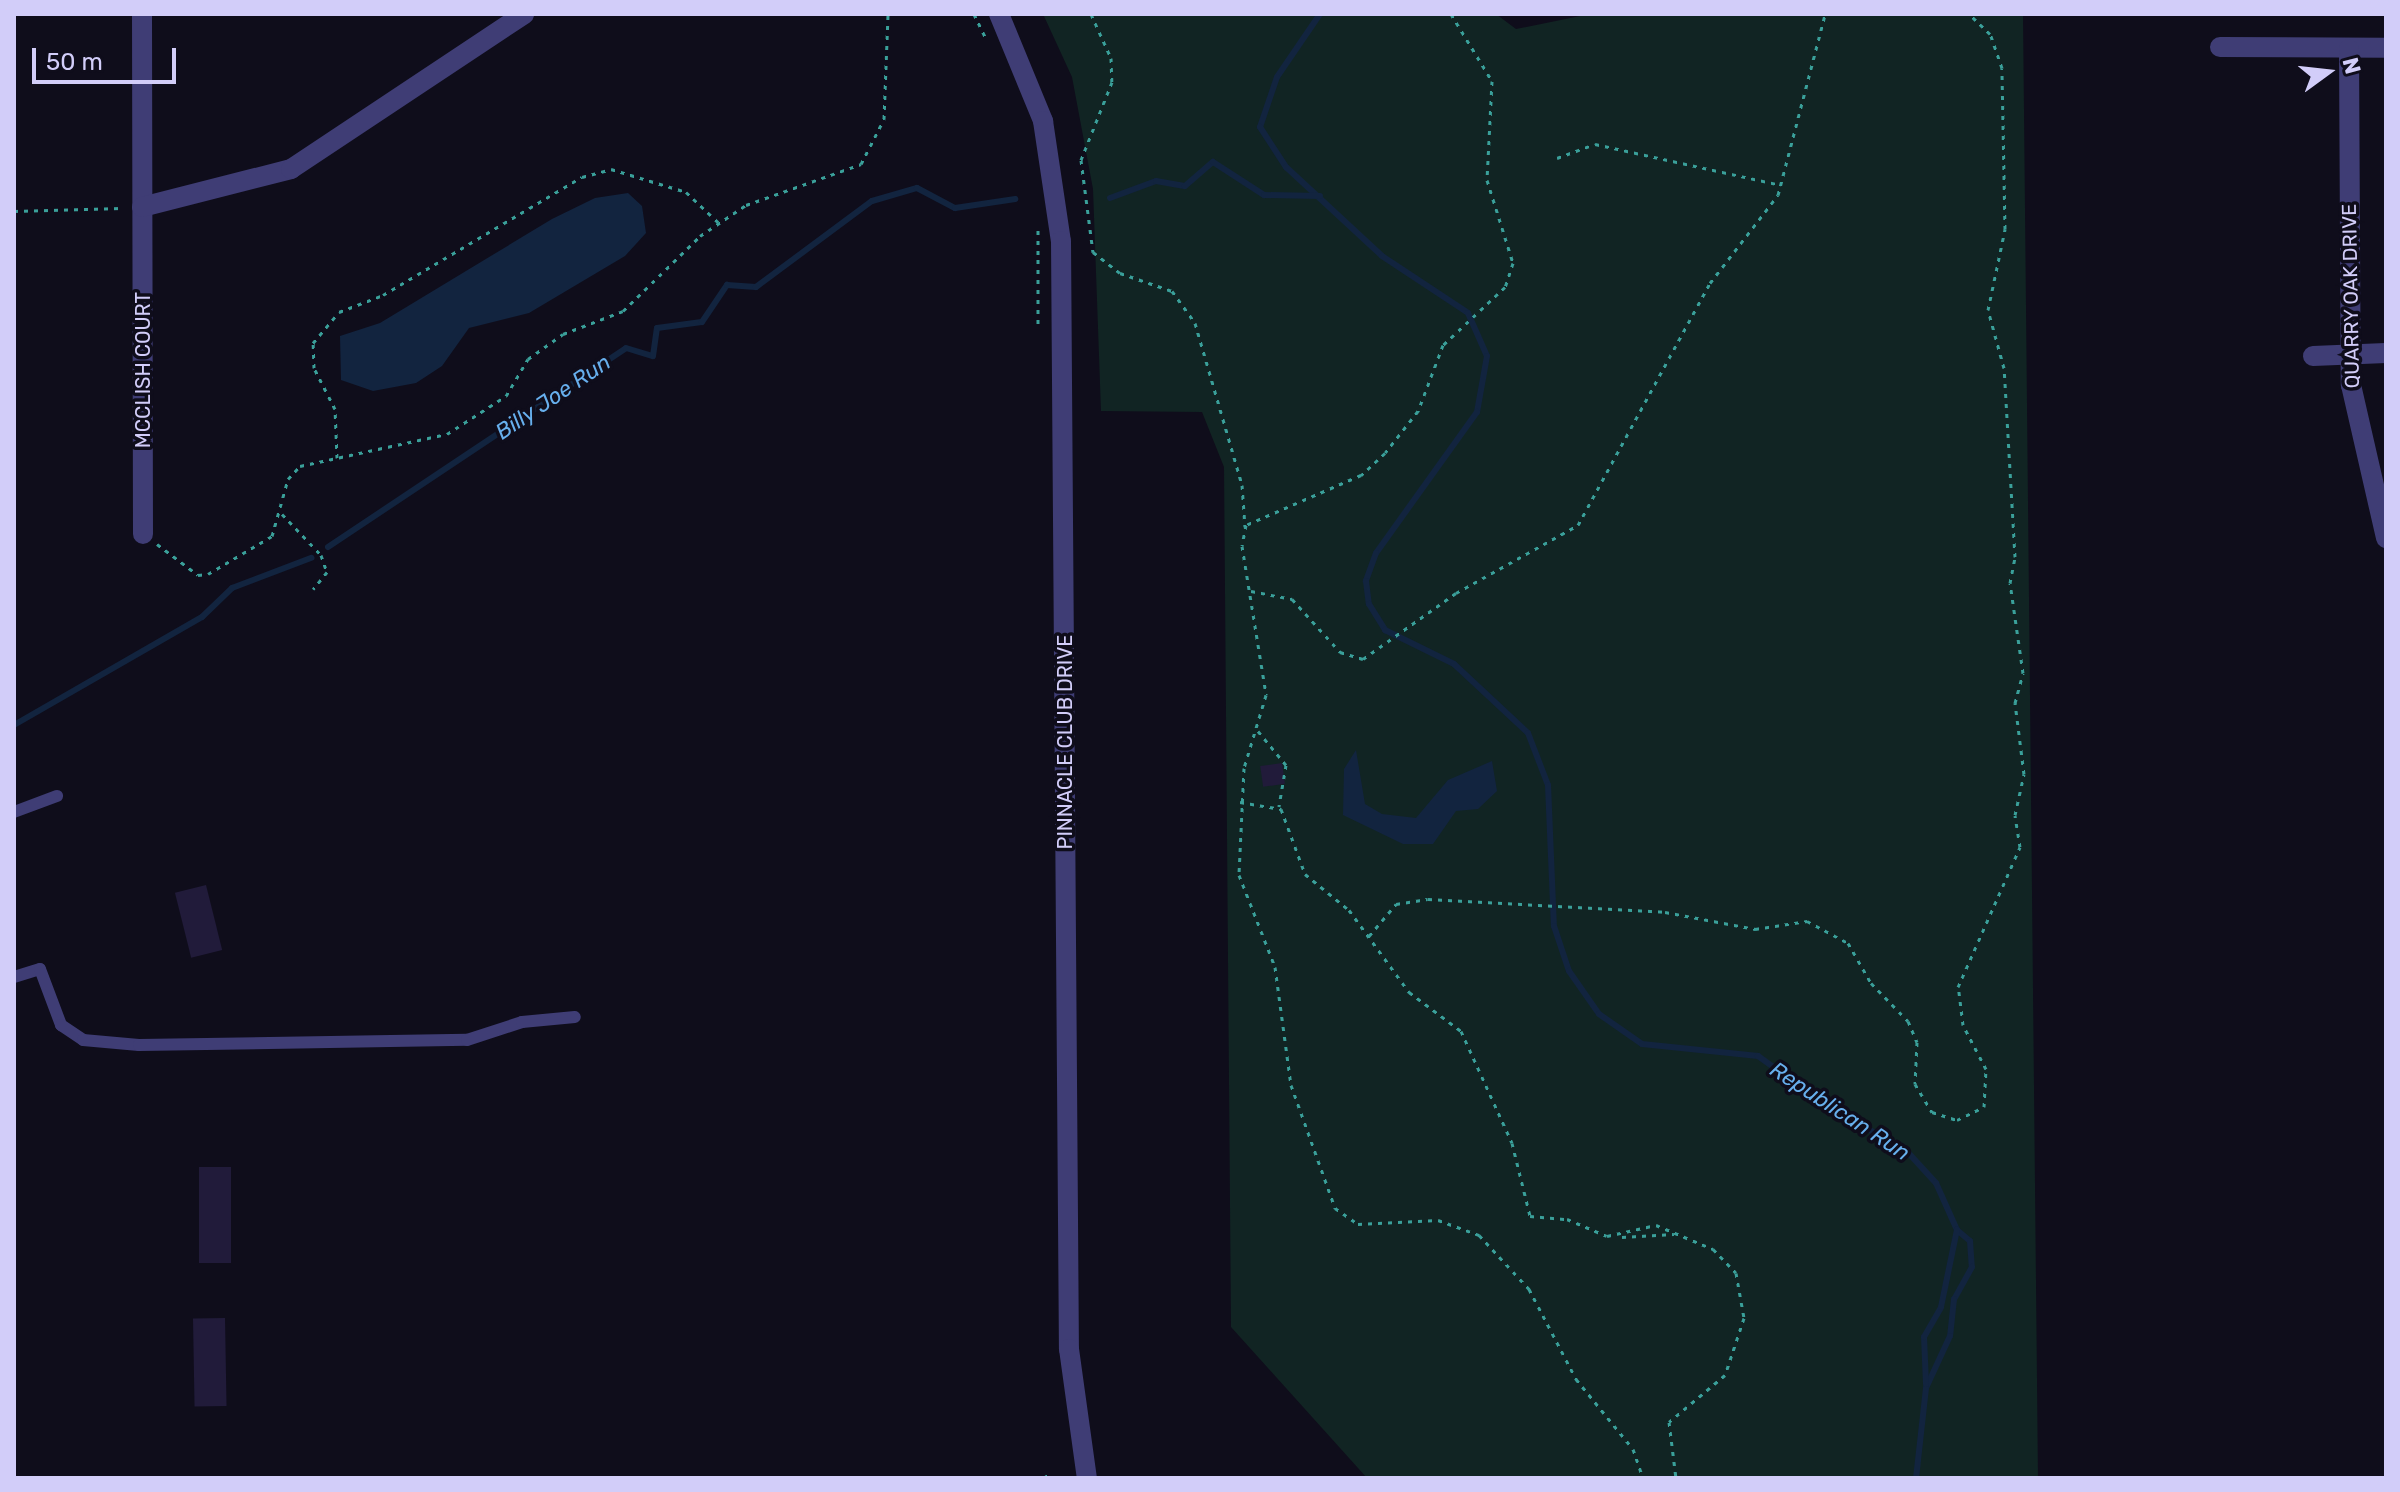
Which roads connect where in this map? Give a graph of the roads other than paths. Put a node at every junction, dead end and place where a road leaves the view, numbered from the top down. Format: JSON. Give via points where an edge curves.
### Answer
{"nodes":[{"id":1,"x":142,"y":14,"type":"edge"},
{"id":2,"x":524,"y":14,"type":"edge"},
{"id":3,"x":999,"y":14,"type":"edge"},
{"id":4,"x":2220,"y":47,"type":"dead end"},
{"id":5,"x":2386,"y":48,"type":"edge"},
{"id":6,"x":2349,"y":49,"type":"junction"},
{"id":7,"x":142,"y":207,"type":"junction"},
{"id":8,"x":2351,"y":353,"type":"junction"},
{"id":9,"x":2386,"y":353,"type":"edge"},
{"id":10,"x":2313,"y":356,"type":"dead end"},
{"id":11,"x":143,"y":534,"type":"road end"},
{"id":12,"x":2386,"y":538,"type":"edge"},
{"id":13,"x":57,"y":796,"type":"dead end"},
{"id":14,"x":14,"y":812,"type":"edge"},
{"id":15,"x":14,"y":977,"type":"edge"},
{"id":16,"x":575,"y":1017,"type":"dead end"},
{"id":17,"x":1087,"y":1478,"type":"edge"}],
"edges":[{"from":1,"to":7,"type":"street","name":"MCCLISH COURT"},
{"from":2,"to":7,"type":"street","via":[[291,169]]},
{"from":3,"to":17,"type":"street","name":"PINNACLE CLUB DRIVE","via":[[1039,109],[1059,200],[1069,1349]]},
{"from":4,"to":6,"type":"street"},
{"from":5,"to":6,"type":"street"},
{"from":6,"to":8,"type":"street","name":"QUARRY OAK DRIVE"},
{"from":7,"to":11,"type":"street","name":"MCCLISH COURT"},
{"from":8,"to":9,"type":"street"},
{"from":8,"to":10,"type":"street"},
{"from":8,"to":12,"type":"street","name":"QUARRY OAK DRIVE","via":[[2358,426]]},
{"from":13,"to":14,"type":"lane"},
{"from":15,"to":16,"type":"lane","via":[[40,969],[61,1025],[83,1040],[139,1045],[467,1040],[522,1022]]}]}
